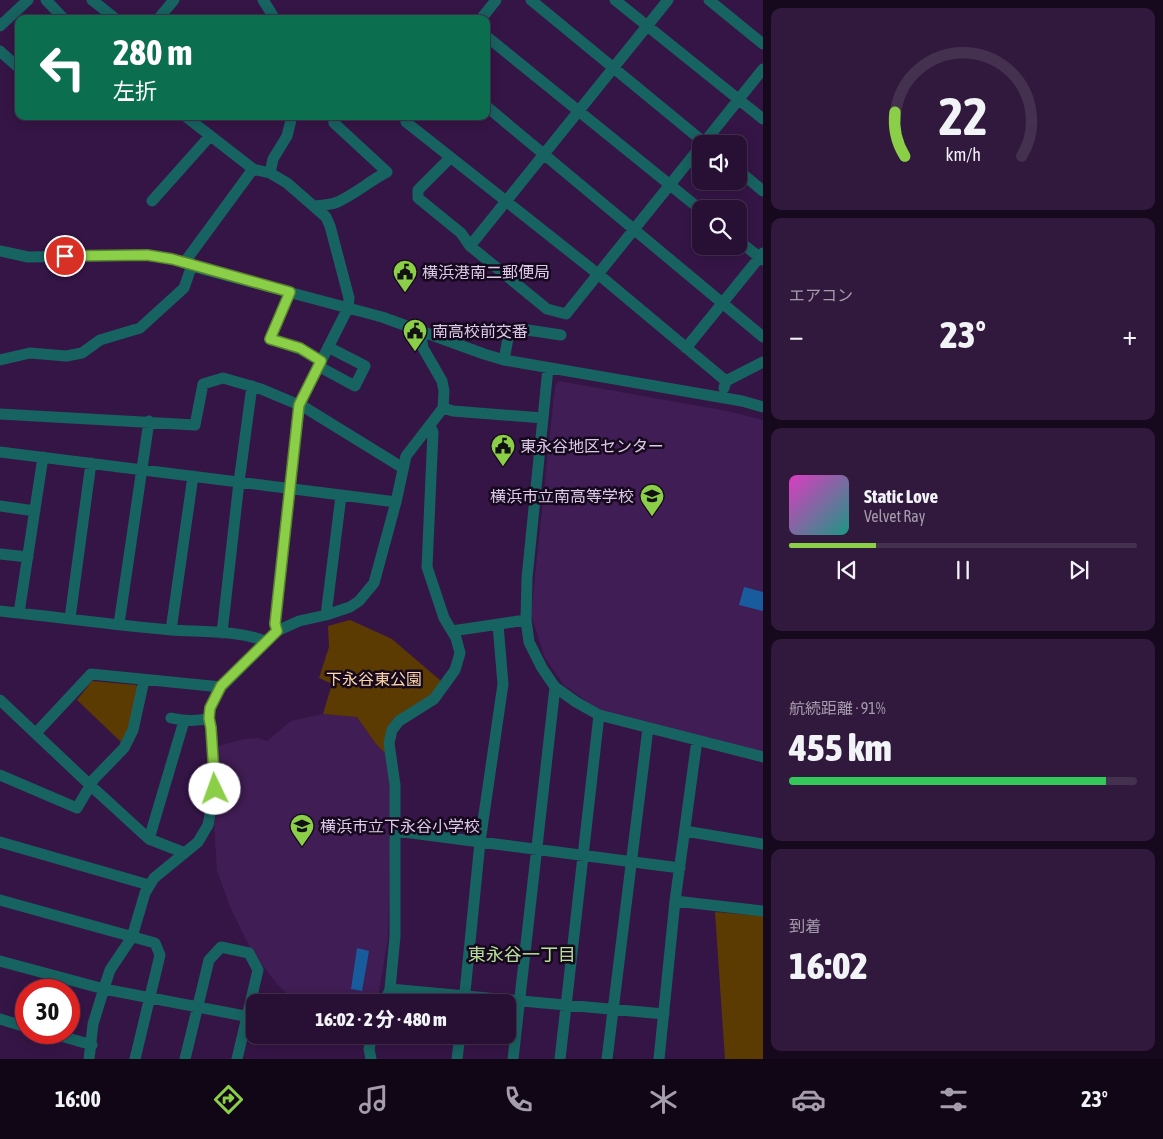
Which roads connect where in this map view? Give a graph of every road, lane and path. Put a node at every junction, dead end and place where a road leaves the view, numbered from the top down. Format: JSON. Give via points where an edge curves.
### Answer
{"nodes":[{"id":1,"x":28,"y":0,"type":"edge"},
{"id":2,"x":92,"y":0,"type":"edge"},
{"id":3,"x":174,"y":0,"type":"edge"},
{"id":4,"x":263,"y":0,"type":"edge"},
{"id":5,"x":496,"y":0,"type":"edge"},
{"id":6,"x":531,"y":0,"type":"edge"},
{"id":7,"x":615,"y":0,"type":"edge"},
{"id":8,"x":668,"y":0,"type":"edge"},
{"id":9,"x":709,"y":0,"type":"edge"},
{"id":10,"x":49,"y":1,"type":"edge"},
{"id":11,"x":61,"y":15,"type":"edge"},
{"id":12,"x":111,"y":15,"type":"edge"},
{"id":13,"x":161,"y":15,"type":"edge"},
{"id":14,"x":272,"y":15,"type":"edge"},
{"id":15,"x":484,"y":15,"type":"edge"},
{"id":16,"x":648,"y":25,"type":"junction"},
{"id":17,"x":0,"y":26,"type":"edge"},
{"id":18,"x":490,"y":39,"type":"edge"},
{"id":19,"x":763,"y":44,"type":"edge"},
{"id":20,"x":0,"y":51,"type":"edge"},
{"id":21,"x":15,"y":64,"type":"edge"},
{"id":22,"x":613,"y":68,"type":"junction"},
{"id":23,"x":763,"y":69,"type":"edge"},
{"id":24,"x":739,"y":99,"type":"junction"},
{"id":25,"x":490,"y":109,"type":"edge"},
{"id":26,"x":578,"y":111,"type":"junction"},
{"id":27,"x":763,"y":119,"type":"edge"},
{"id":28,"x":190,"y":120,"type":"edge"},
{"id":29,"x":291,"y":120,"type":"edge"},
{"id":30,"x":334,"y":120,"type":"edge"},
{"id":31,"x":406,"y":120,"type":"edge"},
{"id":32,"x":692,"y":135,"type":"edge"},
{"id":33,"x":710,"y":135,"type":"edge"},
{"id":34,"x":210,"y":136,"type":"junction"},
{"id":35,"x":544,"y":154,"type":"junction"},
{"id":36,"x":450,"y":158,"type":"junction"},
{"id":37,"x":692,"y":158,"type":"edge"},
{"id":38,"x":254,"y":170,"type":"junction"},
{"id":39,"x":270,"y":172,"type":"junction"},
{"id":40,"x":747,"y":178,"type":"edge"},
{"id":41,"x":670,"y":185,"type":"junction"},
{"id":42,"x":763,"y":191,"type":"edge"},
{"id":43,"x":152,"y":201,"type":"dead end"},
{"id":44,"x":506,"y":202,"type":"junction"},
{"id":45,"x":692,"y":203,"type":"edge"},
{"id":46,"x":315,"y":206,"type":"junction"},
{"id":47,"x":634,"y":229,"type":"junction"},
{"id":48,"x":470,"y":246,"type":"junction"},
{"id":49,"x":747,"y":247,"type":"edge"},
{"id":50,"x":0,"y":251,"type":"edge"},
{"id":51,"x":762,"y":257,"type":"edge"},
{"id":52,"x":188,"y":264,"type":"junction"},
{"id":53,"x":598,"y":274,"type":"junction"},
{"id":54,"x":290,"y":292,"type":"junction"},
{"id":55,"x":722,"y":303,"type":"junction"},
{"id":56,"x":348,"y":308,"type":"junction"},
{"id":57,"x":420,"y":330,"type":"junction"},
{"id":58,"x":561,"y":335,"type":"dead end"},
{"id":59,"x":763,"y":337,"type":"edge"},
{"id":60,"x":328,"y":347,"type":"junction"},
{"id":61,"x":686,"y":348,"type":"junction"},
{"id":62,"x":0,"y":360,"type":"edge"},
{"id":63,"x":504,"y":360,"type":"junction"},
{"id":64,"x":763,"y":362,"type":"edge"},
{"id":65,"x":320,"y":363,"type":"junction"},
{"id":66,"x":548,"y":368,"type":"junction"},
{"id":67,"x":726,"y":381,"type":"junction"},
{"id":68,"x":252,"y":386,"type":"junction"},
{"id":69,"x":722,"y":397,"type":"junction"},
{"id":70,"x":299,"y":405,"type":"junction"},
{"id":71,"x":763,"y":407,"type":"edge"},
{"id":72,"x":443,"y":408,"type":"junction"},
{"id":73,"x":0,"y":414,"type":"edge"},
{"id":74,"x":543,"y":418,"type":"junction"},
{"id":75,"x":149,"y":421,"type":"junction"},
{"id":76,"x":430,"y":426,"type":"junction"},
{"id":77,"x":0,"y":452,"type":"edge"},
{"id":78,"x":44,"y":457,"type":"junction"},
{"id":79,"x":91,"y":463,"type":"junction"},
{"id":80,"x":403,"y":468,"type":"junction"},
{"id":81,"x":142,"y":470,"type":"junction"},
{"id":82,"x":193,"y":476,"type":"junction"},
{"id":83,"x":239,"y":482,"type":"junction"},
{"id":84,"x":289,"y":489,"type":"junction"},
{"id":85,"x":341,"y":496,"type":"junction"},
{"id":86,"x":396,"y":502,"type":"junction"},
{"id":87,"x":0,"y":506,"type":"edge"},
{"id":88,"x":35,"y":511,"type":"junction"},
{"id":89,"x":0,"y":554,"type":"edge"},
{"id":90,"x":28,"y":557,"type":"junction"},
{"id":91,"x":0,"y":611,"type":"edge"},
{"id":92,"x":19,"y":613,"type":"junction"},
{"id":93,"x":326,"y":615,"type":"junction"},
{"id":94,"x":70,"y":618,"type":"junction"},
{"id":95,"x":526,"y":620,"type":"junction"},
{"id":96,"x":119,"y":624,"type":"junction"},
{"id":97,"x":498,"y":625,"type":"junction"},
{"id":98,"x":171,"y":630,"type":"junction"},
{"id":99,"x":277,"y":631,"type":"junction"},
{"id":100,"x":452,"y":631,"type":"junction"},
{"id":101,"x":222,"y":633,"type":"junction"},
{"id":102,"x":265,"y":641,"type":"junction"},
{"id":103,"x":144,"y":680,"type":"junction"},
{"id":104,"x":221,"y":686,"type":"junction"},
{"id":105,"x":555,"y":687,"type":"junction"},
{"id":106,"x":0,"y":700,"type":"edge"},
{"id":107,"x":599,"y":715,"type":"junction"},
{"id":108,"x":171,"y":718,"type":"dead end"},
{"id":109,"x":209,"y":718,"type":"junction"},
{"id":110,"x":184,"y":721,"type":"junction"},
{"id":111,"x":648,"y":728,"type":"junction"},
{"id":112,"x":36,"y":733,"type":"junction"},
{"id":113,"x":696,"y":740,"type":"junction"},
{"id":114,"x":763,"y":757,"type":"edge"},
{"id":115,"x":0,"y":776,"type":"edge"},
{"id":116,"x":90,"y":786,"type":"junction"},
{"id":117,"x":396,"y":831,"type":"junction"},
{"id":118,"x":685,"y":831,"type":"junction"},
{"id":119,"x":149,"y":839,"type":"junction"},
{"id":120,"x":0,"y":842,"type":"edge"},
{"id":121,"x":480,"y":842,"type":"junction"},
{"id":122,"x":763,"y":844,"type":"edge"},
{"id":123,"x":536,"y":849,"type":"junction"},
{"id":124,"x":185,"y":853,"type":"junction"},
{"id":125,"x":583,"y":855,"type":"junction"},
{"id":126,"x":631,"y":861,"type":"junction"},
{"id":127,"x":680,"y":868,"type":"junction"},
{"id":128,"x":149,"y":885,"type":"junction"},
{"id":129,"x":0,"y":900,"type":"edge"},
{"id":130,"x":675,"y":901,"type":"junction"},
{"id":131,"x":763,"y":911,"type":"edge"},
{"id":132,"x":132,"y":937,"type":"junction"},
{"id":133,"x":0,"y":960,"type":"edge"},
{"id":134,"x":104,"y":989,"type":"junction"},
{"id":135,"x":390,"y":989,"type":"junction"},
{"id":136,"x":254,"y":994,"type":"edge"},
{"id":137,"x":388,"y":994,"type":"edge"},
{"id":138,"x":427,"y":994,"type":"edge"},
{"id":139,"x":465,"y":994,"type":"edge"},
{"id":140,"x":151,"y":998,"type":"junction"},
{"id":141,"x":516,"y":1001,"type":"edge"},
{"id":142,"x":519,"y":1001,"type":"junction"},
{"id":143,"x":566,"y":1005,"type":"junction"},
{"id":144,"x":198,"y":1007,"type":"junction"},
{"id":145,"x":613,"y":1010,"type":"junction"},
{"id":146,"x":664,"y":1014,"type":"junction"},
{"id":147,"x":246,"y":1016,"type":"edge"},
{"id":148,"x":0,"y":1019,"type":"edge"},
{"id":149,"x":15,"y":1024,"type":"edge"},
{"id":150,"x":246,"y":1032,"type":"edge"},
{"id":151,"x":80,"y":1042,"type":"edge"},
{"id":152,"x":371,"y":1044,"type":"edge"},
{"id":153,"x":459,"y":1044,"type":"edge"},
{"id":154,"x":92,"y":1045,"type":"junction"},
{"id":155,"x":89,"y":1059,"type":"edge"},
{"id":156,"x":135,"y":1059,"type":"edge"},
{"id":157,"x":185,"y":1059,"type":"edge"},
{"id":158,"x":237,"y":1059,"type":"edge"},
{"id":159,"x":371,"y":1059,"type":"edge"},
{"id":160,"x":457,"y":1059,"type":"edge"},
{"id":161,"x":512,"y":1059,"type":"edge"},
{"id":162,"x":560,"y":1059,"type":"edge"},
{"id":163,"x":607,"y":1059,"type":"edge"},
{"id":164,"x":659,"y":1059,"type":"edge"}],
"edges":[{"from":1,"to":17,"type":"street"},
{"from":2,"to":12,"type":"street"},
{"from":3,"to":13,"type":"street"},
{"from":4,"to":14,"type":"street"},
{"from":5,"to":15,"type":"street"},
{"from":6,"to":22,"type":"street"},
{"from":7,"to":16,"type":"street"},
{"from":8,"to":16,"type":"street"},
{"from":9,"to":19,"type":"street"},
{"from":10,"to":11,"type":"street"},
{"from":16,"to":22,"type":"street"},
{"from":16,"to":24,"type":"street"},
{"from":18,"to":26,"type":"street"},
{"from":20,"to":21,"type":"street"},
{"from":22,"to":26,"type":"street"},
{"from":22,"to":32,"type":"street"},
{"from":23,"to":24,"type":"street"},
{"from":24,"to":27,"type":"street"},
{"from":24,"to":33,"type":"street"},
{"from":25,"to":35,"type":"street"},
{"from":26,"to":35,"type":"street"},
{"from":26,"to":41,"type":"street"},
{"from":28,"to":34,"type":"street"},
{"from":29,"to":39,"type":"street"},
{"from":30,"to":46,"type":"street","via":[[388,172],[334,203]]},
{"from":31,"to":36,"type":"street"},
{"from":34,"to":38,"type":"street"},
{"from":34,"to":43,"type":"street"},
{"from":35,"to":44,"type":"street"},
{"from":35,"to":47,"type":"street"},
{"from":36,"to":44,"type":"street"},
{"from":36,"to":48,"type":"street","via":[[418,190],[418,198],[460,233]]},
{"from":37,"to":41,"type":"street"},
{"from":38,"to":39,"type":"street"},
{"from":38,"to":52,"type":"street"},
{"from":39,"to":46,"type":"street"},
{"from":40,"to":42,"type":"street"},
{"from":41,"to":45,"type":"street"},
{"from":41,"to":47,"type":"street"},
{"from":44,"to":48,"type":"street"},
{"from":44,"to":53,"type":"street"},
{"from":46,"to":56,"type":"street","via":[[330,226],[349,298]]},
{"from":47,"to":53,"type":"street"},
{"from":47,"to":55,"type":"street"},
{"from":48,"to":53,"type":"street","via":[[547,309],[566,314]]},
{"from":49,"to":51,"type":"street"},
{"from":50,"to":52,"type":"street","via":[[37,257],[147,255]]},
{"from":51,"to":55,"type":"street"},
{"from":52,"to":54,"type":"street"},
{"from":52,"to":62,"type":"street","via":[[184,288],[140,328],[100,340],[82,352],[66,356],[30,353]]},
{"from":53,"to":61,"type":"street"},
{"from":54,"to":56,"type":"street"},
{"from":54,"to":65,"type":"street","via":[[270,339],[300,348]]},
{"from":55,"to":59,"type":"street"},
{"from":55,"to":61,"type":"street"},
{"from":56,"to":57,"type":"street"},
{"from":56,"to":60,"type":"street"},
{"from":57,"to":63,"type":"street"},
{"from":57,"to":72,"type":"street","via":[[423,348],[442,381]]},
{"from":58,"to":63,"type":"street","via":[[514,328],[508,338]]},
{"from":60,"to":65,"type":"street"},
{"from":60,"to":65,"type":"street","via":[[365,366],[355,386]]},
{"from":61,"to":67,"type":"street"},
{"from":63,"to":66,"type":"street"},
{"from":64,"to":67,"type":"street"},
{"from":65,"to":70,"type":"street"},
{"from":66,"to":69,"type":"street"},
{"from":66,"to":74,"type":"street"},
{"from":67,"to":69,"type":"street"},
{"from":68,"to":70,"type":"street"},
{"from":68,"to":75,"type":"street","via":[[223,378],[203,384],[194,425]]},
{"from":68,"to":83,"type":"street"},
{"from":69,"to":71,"type":"street"},
{"from":70,"to":80,"type":"street"},
{"from":70,"to":84,"type":"street"},
{"from":72,"to":74,"type":"street"},
{"from":72,"to":76,"type":"street"},
{"from":73,"to":75,"type":"street"},
{"from":74,"to":95,"type":"street","via":[[527,578]]},
{"from":75,"to":81,"type":"street"},
{"from":76,"to":80,"type":"street","via":[[406,456]]},
{"from":76,"to":100,"type":"street","via":[[433,432],[427,567],[444,618]]},
{"from":77,"to":78,"type":"street"},
{"from":78,"to":79,"type":"street"},
{"from":78,"to":88,"type":"street"},
{"from":79,"to":81,"type":"street"},
{"from":79,"to":94,"type":"street"},
{"from":80,"to":86,"type":"street"},
{"from":81,"to":82,"type":"street"},
{"from":81,"to":96,"type":"street"},
{"from":82,"to":83,"type":"street"},
{"from":82,"to":98,"type":"street"},
{"from":83,"to":84,"type":"street"},
{"from":83,"to":101,"type":"street"},
{"from":84,"to":85,"type":"street"},
{"from":84,"to":99,"type":"street","via":[[275,624]]},
{"from":85,"to":86,"type":"street"},
{"from":85,"to":93,"type":"street"},
{"from":86,"to":93,"type":"street","via":[[374,583],[350,607]]},
{"from":87,"to":88,"type":"street"},
{"from":88,"to":90,"type":"street"},
{"from":89,"to":90,"type":"street"},
{"from":90,"to":92,"type":"street"},
{"from":91,"to":92,"type":"street"},
{"from":92,"to":94,"type":"street"},
{"from":93,"to":99,"type":"street","via":[[299,621]]},
{"from":94,"to":96,"type":"street"},
{"from":95,"to":97,"type":"street"},
{"from":95,"to":105,"type":"street","via":[[529,642]]},
{"from":96,"to":98,"type":"street"},
{"from":97,"to":100,"type":"street"},
{"from":97,"to":121,"type":"street","via":[[503,684]]},
{"from":98,"to":101,"type":"street"},
{"from":99,"to":102,"type":"street"},
{"from":100,"to":117,"type":"street","via":[[460,653],[455,670],[434,699],[399,721],[392,730],[389,743],[395,785]]},
{"from":101,"to":102,"type":"street"},
{"from":102,"to":104,"type":"street"},
{"from":103,"to":104,"type":"street"},
{"from":103,"to":112,"type":"street","via":[[91,674]]},
{"from":103,"to":116,"type":"street","via":[[134,730],[124,748]]},
{"from":104,"to":109,"type":"street","via":[[210,708]]},
{"from":105,"to":107,"type":"street"},
{"from":105,"to":123,"type":"street"},
{"from":106,"to":112,"type":"street"},
{"from":107,"to":111,"type":"street"},
{"from":107,"to":125,"type":"street"},
{"from":108,"to":110,"type":"street"},
{"from":109,"to":110,"type":"street"},
{"from":109,"to":124,"type":"street","via":[[215,789],[208,825],[198,842]]},
{"from":110,"to":119,"type":"street"},
{"from":111,"to":113,"type":"street"},
{"from":111,"to":126,"type":"street"},
{"from":112,"to":116,"type":"street"},
{"from":113,"to":114,"type":"street"},
{"from":113,"to":118,"type":"street"},
{"from":115,"to":116,"type":"street","via":[[77,808]]},
{"from":116,"to":119,"type":"street"},
{"from":117,"to":121,"type":"street"},
{"from":117,"to":135,"type":"street","via":[[395,936]]},
{"from":118,"to":122,"type":"street"},
{"from":118,"to":127,"type":"street"},
{"from":119,"to":124,"type":"street"},
{"from":120,"to":128,"type":"street"},
{"from":121,"to":123,"type":"street"},
{"from":121,"to":139,"type":"street"},
{"from":123,"to":125,"type":"street"},
{"from":123,"to":142,"type":"street"},
{"from":124,"to":128,"type":"street"},
{"from":125,"to":126,"type":"street"},
{"from":125,"to":143,"type":"street"},
{"from":126,"to":127,"type":"street"},
{"from":126,"to":145,"type":"street"},
{"from":127,"to":130,"type":"street"},
{"from":128,"to":132,"type":"street"},
{"from":129,"to":132,"type":"street"},
{"from":130,"to":131,"type":"street"},
{"from":130,"to":146,"type":"street"},
{"from":132,"to":134,"type":"street","via":[[110,970]]},
{"from":132,"to":140,"type":"street","via":[[154,944],[160,955]]},
{"from":133,"to":134,"type":"street"},
{"from":134,"to":140,"type":"street"},
{"from":134,"to":154,"type":"street","via":[[93,1024]]},
{"from":135,"to":137,"type":"street"},
{"from":135,"to":138,"type":"street"},
{"from":136,"to":144,"type":"street","via":[[258,970],[249,953],[221,947],[209,960]]},
{"from":140,"to":144,"type":"street"},
{"from":140,"to":156,"type":"street"},
{"from":141,"to":142,"type":"street"},
{"from":142,"to":143,"type":"street"},
{"from":142,"to":161,"type":"street"},
{"from":143,"to":145,"type":"street"},
{"from":143,"to":162,"type":"street"},
{"from":144,"to":147,"type":"street"},
{"from":144,"to":157,"type":"street"},
{"from":145,"to":146,"type":"street"},
{"from":145,"to":163,"type":"street"},
{"from":146,"to":164,"type":"street"},
{"from":148,"to":149,"type":"street"},
{"from":150,"to":158,"type":"street"},
{"from":151,"to":154,"type":"street"},
{"from":152,"to":159,"type":"street"},
{"from":153,"to":160,"type":"street"},
{"from":154,"to":155,"type":"street"}]}
